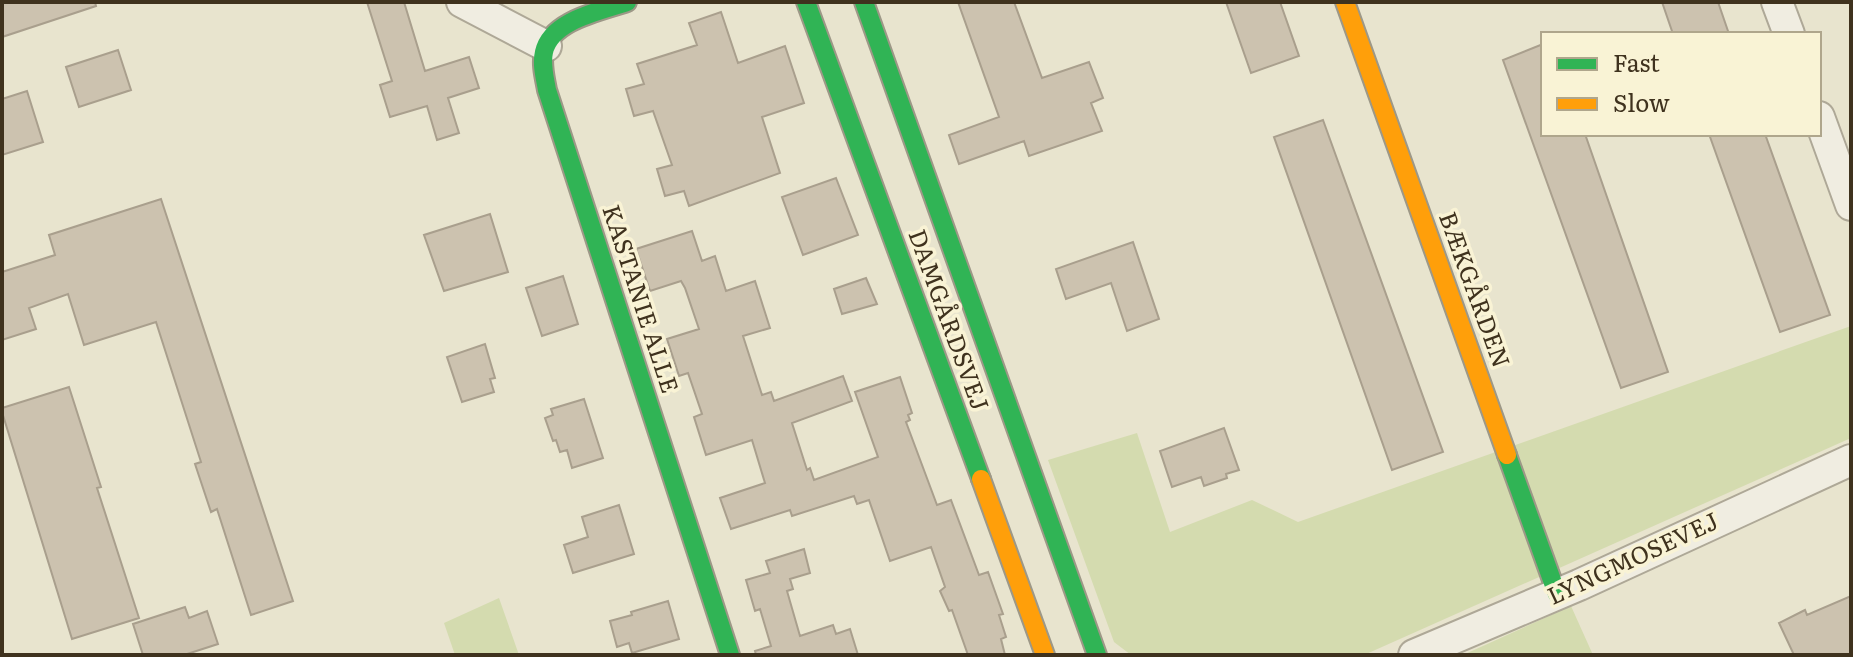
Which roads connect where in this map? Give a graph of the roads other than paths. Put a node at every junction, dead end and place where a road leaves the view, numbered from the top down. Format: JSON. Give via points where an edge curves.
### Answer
{"nodes":[{"id":1,"x":462,"y":2,"type":"edge"},
{"id":2,"x":627,"y":2,"type":"edge"},
{"id":3,"x":806,"y":2,"type":"edge"},
{"id":4,"x":864,"y":2,"type":"edge"},
{"id":5,"x":1345,"y":2,"type":"edge"},
{"id":6,"x":1777,"y":2,"type":"edge"},
{"id":7,"x":1788,"y":32,"type":"edge"},
{"id":8,"x":546,"y":46,"type":"junction"},
{"id":9,"x":1821,"y":122,"type":"edge"},
{"id":10,"x":1851,"y":205,"type":"edge"},
{"id":11,"x":1851,"y":460,"type":"edge"},
{"id":12,"x":1557,"y":594,"type":"junction"},
{"id":13,"x":730,"y":655,"type":"edge"},
{"id":14,"x":1045,"y":655,"type":"edge"},
{"id":15,"x":1097,"y":655,"type":"edge"},
{"id":16,"x":1414,"y":655,"type":"edge"}],
"edges":[{"from":1,"to":8,"type":"street"},
{"from":2,"to":8,"type":"street","via":[[582,18]]},
{"from":3,"to":14,"type":"street","name":"DAMGÅRDSVEJ"},
{"from":4,"to":15,"type":"street","name":"DAMGÅRDSVEJ"},
{"from":5,"to":12,"type":"street","name":"BÆKGÅRDEN"},
{"from":6,"to":7,"type":"street"},
{"from":8,"to":13,"type":"street","name":"KASTANIE ALLE","via":[[547,90]]},
{"from":9,"to":10,"type":"street"},
{"from":11,"to":12,"type":"street","name":"LYNGMOSEVEJ"},
{"from":12,"to":16,"type":"street","name":"LYNGMOSEVEJ"}]}
